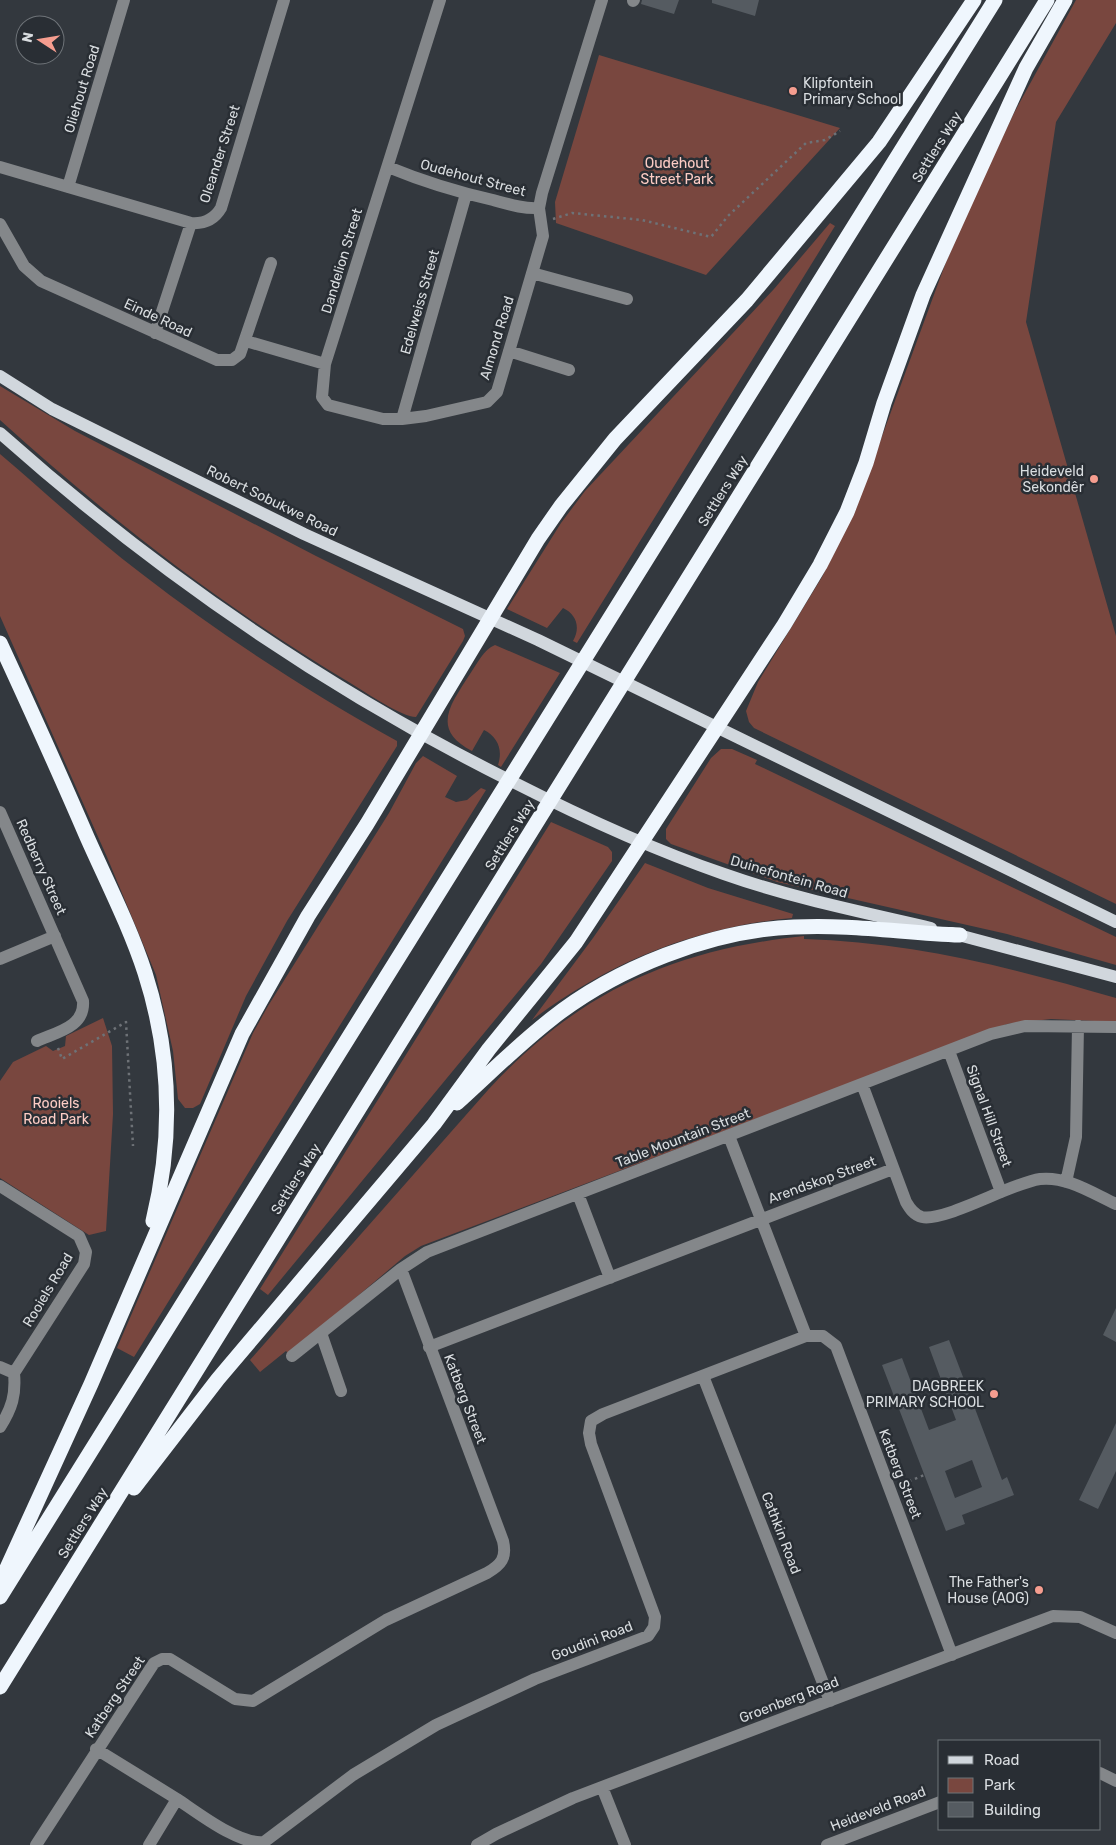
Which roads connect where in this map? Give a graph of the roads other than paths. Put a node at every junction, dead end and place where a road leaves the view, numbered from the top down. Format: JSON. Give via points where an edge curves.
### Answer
{"nodes":[{"id":1,"x":124,"y":0,"type":"edge"},
{"id":2,"x":284,"y":0,"type":"edge"},
{"id":3,"x":440,"y":0,"type":"edge"},
{"id":4,"x":602,"y":0,"type":"edge"},
{"id":5,"x":974,"y":0,"type":"edge"},
{"id":6,"x":995,"y":0,"type":"edge"},
{"id":7,"x":1046,"y":0,"type":"edge"},
{"id":8,"x":1065,"y":0,"type":"edge"},
{"id":9,"x":388,"y":167,"type":"junction"},
{"id":10,"x":0,"y":168,"type":"edge"},
{"id":11,"x":68,"y":187,"type":"junction"},
{"id":12,"x":466,"y":194,"type":"junction"},
{"id":13,"x":539,"y":208,"type":"junction"},
{"id":14,"x":190,"y":223,"type":"junction"},
{"id":15,"x":0,"y":224,"type":"edge"},
{"id":16,"x":271,"y":262,"type":"dead end"},
{"id":17,"x":532,"y":273,"type":"junction"},
{"id":18,"x":627,"y":298,"type":"dead end"},
{"id":19,"x":155,"y":333,"type":"junction"},
{"id":20,"x":246,"y":341,"type":"junction"},
{"id":21,"x":509,"y":351,"type":"junction"},
{"id":22,"x":325,"y":364,"type":"junction"},
{"id":23,"x":569,"y":370,"type":"dead end"},
{"id":24,"x":0,"y":376,"type":"edge"},
{"id":25,"x":328,"y":405,"type":"joint"},
{"id":26,"x":402,"y":419,"type":"junction"},
{"id":27,"x":0,"y":433,"type":"edge"},
{"id":28,"x":491,"y":619,"type":"junction"},
{"id":29,"x":0,"y":643,"type":"edge"},
{"id":30,"x":716,"y":728,"type":"junction"},
{"id":31,"x":420,"y":734,"type":"junction"},
{"id":32,"x":0,"y":812,"type":"edge"},
{"id":33,"x":641,"y":843,"type":"junction"},
{"id":34,"x":1116,"y":922,"type":"edge"},
{"id":35,"x":960,"y":935,"type":"junction"},
{"id":36,"x":55,"y":936,"type":"junction"},
{"id":37,"x":0,"y":959,"type":"edge"},
{"id":38,"x":1116,"y":977,"type":"edge"},
{"id":39,"x":1078,"y":1026,"type":"junction"},
{"id":40,"x":1116,"y":1027,"type":"edge"},
{"id":41,"x":37,"y":1041,"type":"dead end"},
{"id":42,"x":949,"y":1051,"type":"junction"},
{"id":43,"x":862,"y":1084,"type":"junction"},
{"id":44,"x":434,"y":1124,"type":"junction"},
{"id":45,"x":729,"y":1136,"type":"junction"},
{"id":46,"x":893,"y":1169,"type":"junction"},
{"id":47,"x":1066,"y":1182,"type":"junction"},
{"id":48,"x":0,"y":1186,"type":"edge"},
{"id":49,"x":1001,"y":1192,"type":"junction"},
{"id":50,"x":578,"y":1194,"type":"junction"},
{"id":51,"x":1116,"y":1204,"type":"edge"},
{"id":52,"x":761,"y":1218,"type":"junction"},
{"id":53,"x":143,"y":1263,"type":"junction"},
{"id":54,"x":401,"y":1269,"type":"junction"},
{"id":55,"x":610,"y":1278,"type":"junction"},
{"id":56,"x":321,"y":1333,"type":"junction"},
{"id":57,"x":806,"y":1336,"type":"junction"},
{"id":58,"x":430,"y":1347,"type":"junction"},
{"id":59,"x":292,"y":1356,"type":"dead end"},
{"id":60,"x":0,"y":1368,"type":"edge"},
{"id":61,"x":14,"y":1373,"type":"junction"},
{"id":62,"x":703,"y":1376,"type":"junction"},
{"id":63,"x":341,"y":1391,"type":"dead end"},
{"id":64,"x":0,"y":1427,"type":"edge"},
{"id":65,"x":85,"y":1551,"type":"junction"},
{"id":66,"x":0,"y":1582,"type":"edge"},
{"id":67,"x":0,"y":1597,"type":"edge"},
{"id":68,"x":1116,"y":1633,"type":"edge"},
{"id":69,"x":952,"y":1655,"type":"junction"},
{"id":70,"x":0,"y":1687,"type":"edge"},
{"id":71,"x":830,"y":1701,"type":"junction"},
{"id":72,"x":96,"y":1749,"type":"junction"},
{"id":73,"x":1101,"y":1774,"type":"edge"},
{"id":74,"x":1116,"y":1781,"type":"edge"},
{"id":75,"x":602,"y":1788,"type":"junction"},
{"id":76,"x":177,"y":1799,"type":"junction"},
{"id":77,"x":938,"y":1803,"type":"edge"},
{"id":78,"x":36,"y":1845,"type":"edge"},
{"id":79,"x":149,"y":1845,"type":"edge"},
{"id":80,"x":478,"y":1845,"type":"edge"},
{"id":81,"x":625,"y":1845,"type":"edge"},
{"id":82,"x":827,"y":1845,"type":"edge"}],
"edges":[{"from":1,"to":11,"type":"street","name":"Oliehout Road"},
{"from":2,"to":14,"type":"street","name":"Oleander Street","via":[[220,208],[209,220],[200,224]]},
{"from":3,"to":9,"type":"street"},
{"from":4,"to":13,"type":"street","name":"Oudehout Street"},
{"from":5,"to":28,"type":"highway","via":[[879,142],[747,300],[615,439],[561,506]]},
{"from":6,"to":67,"type":"highway","name":"Settlers Way"},
{"from":7,"to":65,"type":"highway","name":"Settlers Way"},
{"from":8,"to":30,"type":"highway","via":[[1026,68],[923,295],[847,512],[784,625]]},
{"from":9,"to":12,"type":"street","name":"Oudehout Street"},
{"from":9,"to":22,"type":"street","name":"Dandelion Street"},
{"from":10,"to":11,"type":"street"},
{"from":11,"to":14,"type":"street"},
{"from":12,"to":13,"type":"street","name":"Oudehout Street","via":[[527,209]]},
{"from":12,"to":26,"type":"street","name":"Edelweiss Street"},
{"from":13,"to":17,"type":"street","name":"Almond Road","via":[[543,236]]},
{"from":14,"to":19,"type":"street"},
{"from":15,"to":19,"type":"street","name":"Einde Road","via":[[31,274]]},
{"from":16,"to":20,"type":"street","name":"Einde Road"},
{"from":17,"to":18,"type":"street"},
{"from":17,"to":21,"type":"street","name":"Almond Road"},
{"from":19,"to":20,"type":"street","name":"Einde Road","via":[[206,357],[225,361],[240,354]]},
{"from":20,"to":22,"type":"street"},
{"from":21,"to":23,"type":"street"},
{"from":21,"to":26,"type":"street","name":"Almond Road","via":[[492,399]]},
{"from":22,"to":25,"type":"street","name":"Dandelion Street","via":[[322,398]]},
{"from":24,"to":28,"type":"main road","name":"Robert Sobukwe Road","via":[[52,409],[121,444],[304,534]]},
{"from":25,"to":26,"type":"street","name":"Almond Road","via":[[383,418]]},
{"from":27,"to":31,"type":"main road","via":[[49,477],[190,588],[313,672]]},
{"from":28,"to":30,"type":"main road","name":"Robert Sobukwe Road"},
{"from":28,"to":31,"type":"highway"},
{"from":29,"to":53,"type":"highway","via":[[128,930],[144,972],[158,1025],[167,1090],[167,1122],[160,1193]]},
{"from":30,"to":33,"type":"highway"},
{"from":30,"to":34,"type":"main road"},
{"from":31,"to":33,"type":"main road","name":"Duinefontein Road","via":[[592,822]]},
{"from":31,"to":53,"type":"highway","via":[[308,916],[242,1034]]},
{"from":32,"to":36,"type":"street","name":"Redberry Street"},
{"from":33,"to":35,"type":"main road","name":"Duinefontein Road","via":[[784,893]]},
{"from":33,"to":44,"type":"highway","via":[[576,942],[489,1049]]},
{"from":35,"to":38,"type":"main road","name":"Duinefontein Road"},
{"from":35,"to":44,"type":"highway","via":[[847,927],[791,927],[736,934],[690,945],[596,990],[551,1019]]},
{"from":36,"to":37,"type":"street","name":"Redberry Street"},
{"from":36,"to":41,"type":"street","via":[[84,1008],[77,1022]]},
{"from":39,"to":40,"type":"street","name":"Table Mountain Street"},
{"from":39,"to":42,"type":"street","name":"Table Mountain Street","via":[[1008,1028]]},
{"from":39,"to":47,"type":"street","via":[[1076,1137]]},
{"from":42,"to":43,"type":"street","name":"Table Mountain Street"},
{"from":42,"to":49,"type":"street","name":"Signal Hill Street"},
{"from":43,"to":45,"type":"street","name":"Table Mountain Street"},
{"from":43,"to":46,"type":"street"},
{"from":44,"to":65,"type":"highway","via":[[218,1379]]},
{"from":45,"to":50,"type":"street","name":"Table Mountain Street"},
{"from":45,"to":52,"type":"street"},
{"from":46,"to":49,"type":"street","via":[[912,1212],[922,1217],[935,1217]]},
{"from":46,"to":52,"type":"street","name":"Arendskop Street"},
{"from":47,"to":49,"type":"street","via":[[1041,1179]]},
{"from":47,"to":51,"type":"street"},
{"from":48,"to":61,"type":"street","name":"Rooiels Road","via":[[79,1236],[86,1252],[84,1264]]},
{"from":50,"to":54,"type":"street","name":"Table Mountain Street","via":[[427,1252]]},
{"from":50,"to":55,"type":"street"},
{"from":52,"to":55,"type":"street","name":"Katberg Street"},
{"from":52,"to":57,"type":"street"},
{"from":53,"to":66,"type":"highway"},
{"from":54,"to":56,"type":"street","name":"Table Mountain Street"},
{"from":54,"to":58,"type":"street"},
{"from":55,"to":58,"type":"street","name":"Katberg Street"},
{"from":56,"to":59,"type":"street","name":"Table Mountain Street"},
{"from":56,"to":63,"type":"street"},
{"from":57,"to":62,"type":"street","name":"Goudini Road"},
{"from":57,"to":69,"type":"street","name":"Katberg Street","via":[[823,1336],[836,1346]]},
{"from":58,"to":72,"type":"street","name":"Katberg Street","via":[[503,1542],[505,1551],[498,1566],[386,1620],[253,1701],[235,1698],[170,1659],[154,1662]]},
{"from":60,"to":61,"type":"street"},
{"from":61,"to":64,"type":"street","via":[[12,1409]]},
{"from":62,"to":71,"type":"street","name":"Cathkin Road"},
{"from":62,"to":76,"type":"street","name":"Goudini Road","via":[[596,1417],[589,1426],[591,1444],[655,1617],[654,1627],[648,1636],[535,1679],[436,1725],[353,1775],[264,1842],[256,1844],[240,1839]]},
{"from":65,"to":70,"type":"highway","name":"Settlers Way"},
{"from":68,"to":69,"type":"street","name":"Groenberg Road","via":[[1080,1617],[1058,1615]]},
{"from":69,"to":71,"type":"street","name":"Groenberg Road"},
{"from":71,"to":75,"type":"street","name":"Groenberg Road"},
{"from":72,"to":76,"type":"street","name":"Katberg Street"},
{"from":72,"to":78,"type":"street"},
{"from":73,"to":74,"type":"street"},
{"from":75,"to":80,"type":"street","name":"Groenberg Road","via":[[513,1826]]},
{"from":75,"to":81,"type":"street"},
{"from":76,"to":79,"type":"street"},
{"from":77,"to":82,"type":"street","name":"Heideveld Road"}]}
